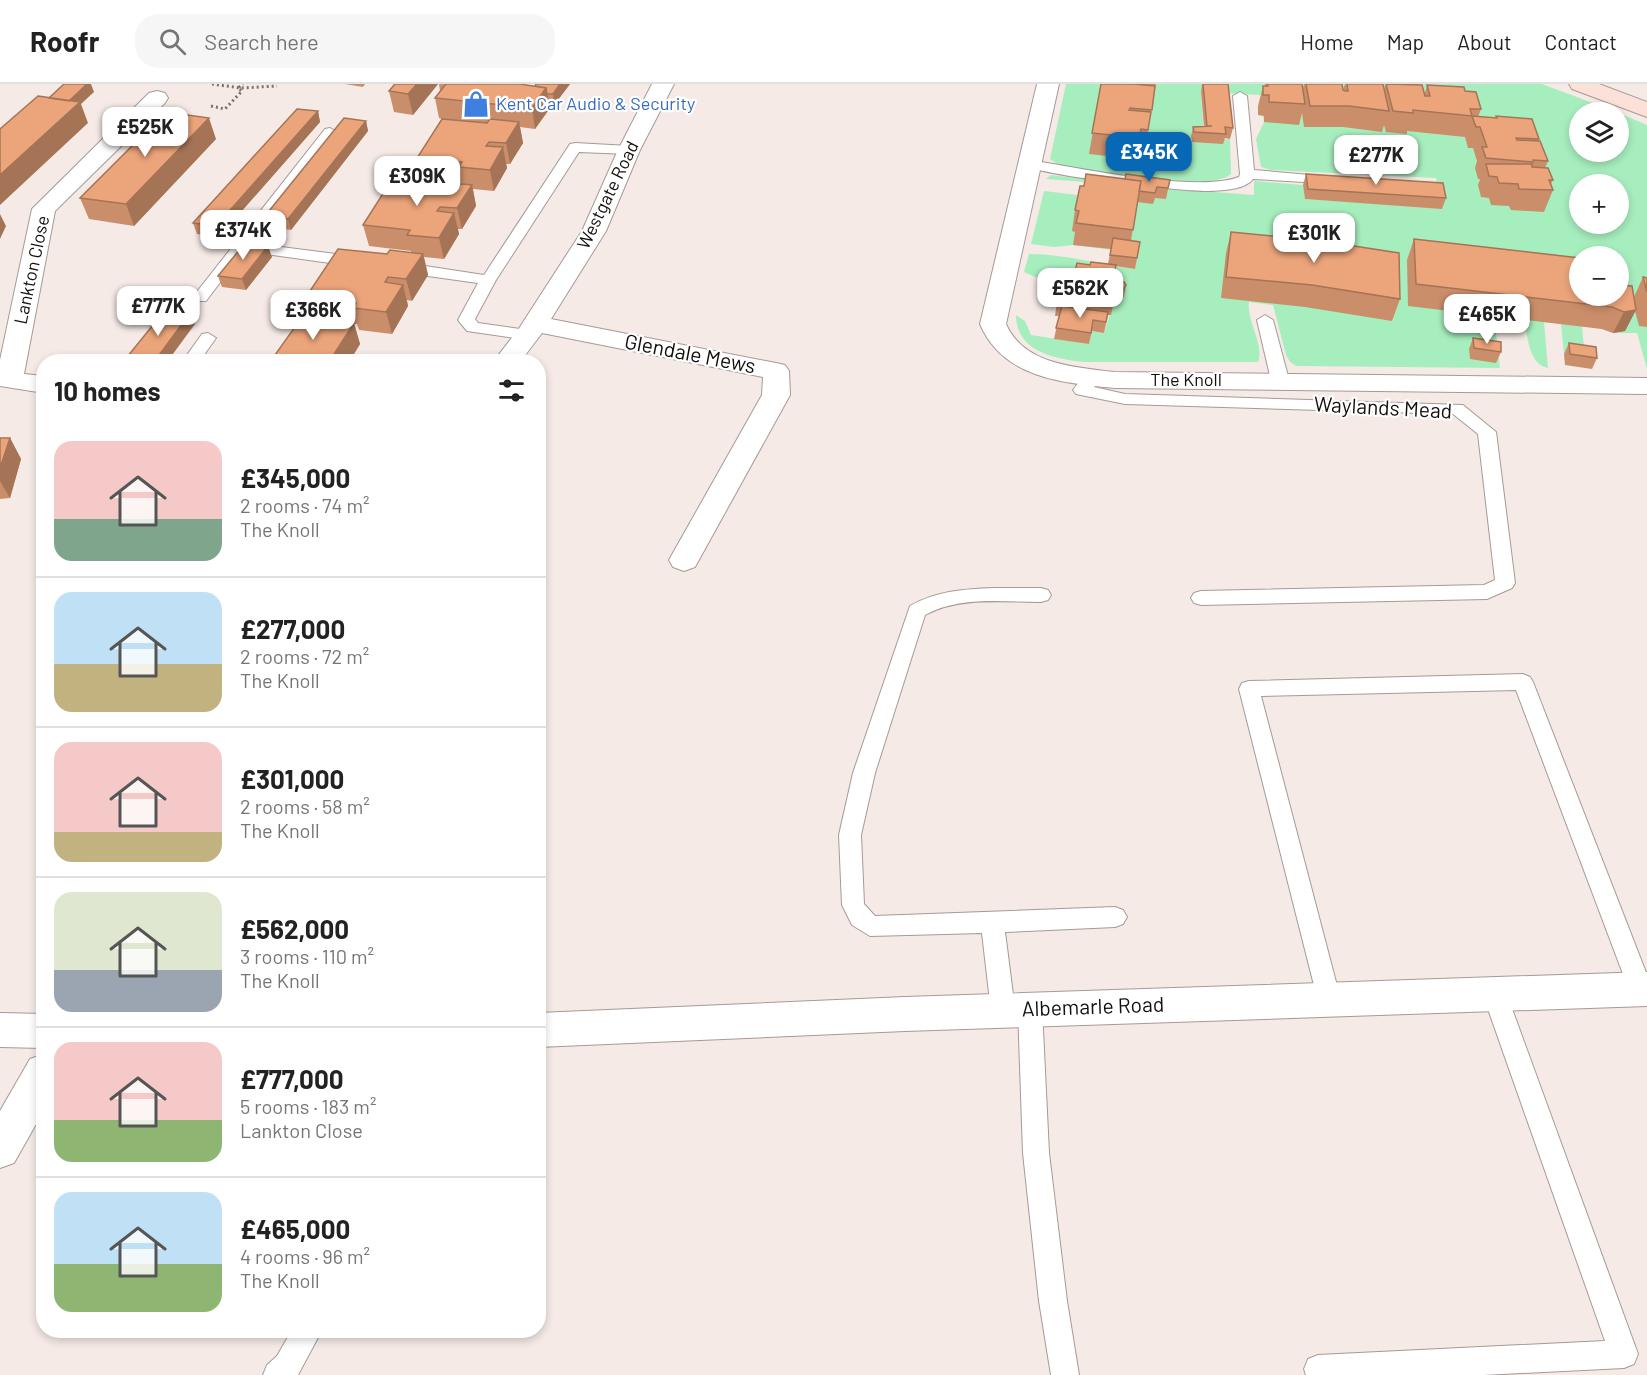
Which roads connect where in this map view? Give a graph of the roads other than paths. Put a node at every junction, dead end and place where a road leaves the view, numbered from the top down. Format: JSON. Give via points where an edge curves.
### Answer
{"nodes":[{"id":1,"x":663,"y":84,"type":"edge"},
{"id":2,"x":1048,"y":84,"type":"edge"},
{"id":3,"x":1580,"y":84,"type":"edge"},
{"id":4,"x":1240,"y":96,"type":"dead end"},
{"id":5,"x":157,"y":98,"type":"dead end"},
{"id":6,"x":1647,"y":110,"type":"edge"},
{"id":7,"x":330,"y":132,"type":"edge"},
{"id":8,"x":629,"y":150,"type":"junction"},
{"id":9,"x":1030,"y":164,"type":"junction"},
{"id":10,"x":1247,"y":174,"type":"junction"},
{"id":11,"x":1347,"y":182,"type":"edge"},
{"id":12,"x":240,"y":246,"type":"junction"},
{"id":13,"x":488,"y":280,"type":"junction"},
{"id":14,"x":200,"y":298,"type":"dead end"},
{"id":15,"x":1264,"y":320,"type":"dead end"},
{"id":16,"x":532,"y":329,"type":"junction"},
{"id":17,"x":208,"y":338,"type":"dead end"},
{"id":18,"x":196,"y":354,"type":"edge"},
{"id":19,"x":512,"y":354,"type":"edge"},
{"id":20,"x":1093,"y":378,"type":"junction"},
{"id":21,"x":1280,"y":380,"type":"junction"},
{"id":22,"x":36,"y":386,"type":"edge"},
{"id":23,"x":1647,"y":386,"type":"edge"},
{"id":24,"x":4,"y":390,"type":"edge"},
{"id":25,"x":1374,"y":394,"type":"junction"},
{"id":26,"x":684,"y":560,"type":"dead end"},
{"id":27,"x":1041,"y":595,"type":"dead end"},
{"id":28,"x":1201,"y":598,"type":"dead end"},
{"id":29,"x":1115,"y":917,"type":"dead end"},
{"id":30,"x":992,"y":922,"type":"junction"},
{"id":31,"x":1644,"y":990,"type":"edge"},
{"id":32,"x":1495,"y":996,"type":"junction"},
{"id":33,"x":1329,"y":1000,"type":"junction"},
{"id":34,"x":1017,"y":1010,"type":"junction"},
{"id":35,"x":546,"y":1029,"type":"edge"},
{"id":36,"x":0,"y":1030,"type":"edge"},
{"id":37,"x":36,"y":1031,"type":"edge"},
{"id":38,"x":36,"y":1086,"type":"edge"},
{"id":39,"x":0,"y":1149,"type":"edge"},
{"id":40,"x":303,"y":1338,"type":"edge"},
{"id":41,"x":1318,"y":1369,"type":"dead end"},
{"id":42,"x":277,"y":1375,"type":"edge"},
{"id":43,"x":1065,"y":1375,"type":"edge"}],
"edges":[{"from":1,"to":8,"type":"street","name":"Westgate Road"},
{"from":2,"to":9,"type":"street","name":"The Knoll"},
{"from":3,"to":6,"type":"main road"},
{"from":4,"to":10,"type":"lane"},
{"from":5,"to":24,"type":"street","name":"Lankton Close","via":[[44,209]]},
{"from":7,"to":12,"type":"lane"},
{"from":8,"to":13,"type":"lane","via":[[575,147]]},
{"from":8,"to":16,"type":"street","name":"Westgate Road","via":[[594,231]]},
{"from":9,"to":10,"type":"lane","via":[[1200,186],[1237,185]]},
{"from":9,"to":20,"type":"street","name":"The Knoll","via":[[993,324],[996,334],[1011,351],[1034,365]]},
{"from":10,"to":11,"type":"lane"},
{"from":12,"to":13,"type":"lane"},
{"from":12,"to":14,"type":"lane"},
{"from":13,"to":16,"type":"lane","via":[[466,320],[473,327]]},
{"from":15,"to":21,"type":"lane"},
{"from":16,"to":19,"type":"street","name":"Westgate Road"},
{"from":16,"to":26,"type":"street","name":"Glendale Mews","via":[[776,371],[776,395]]},
{"from":17,"to":18,"type":"lane"},
{"from":20,"to":21,"type":"street","name":"The Knoll"},
{"from":20,"to":25,"type":"lane","name":"Waylands Mead","via":[[1082,390],[1125,399]]},
{"from":21,"to":25,"type":"street","name":"The Knoll"},
{"from":22,"to":24,"type":"street","name":"Lankton Close"},
{"from":23,"to":25,"type":"street","name":"The Knoll"},
{"from":25,"to":28,"type":"lane","name":"Waylands Mead","via":[[1456,409],[1487,432],[1505,583],[1487,592]]},
{"from":27,"to":30,"type":"lane","via":[[949,598],[925,604],[917,611],[864,773],[850,835],[853,905],[870,926]]},
{"from":29,"to":30,"type":"lane"},
{"from":30,"to":34,"type":"lane"},
{"from":31,"to":32,"type":"street","name":"Albemarle Road"},
{"from":31,"to":33,"type":"lane","via":[[1523,682],[1249,689]]},
{"from":32,"to":33,"type":"street","name":"Albemarle Road"},
{"from":32,"to":41,"type":"lane","via":[[1624,1353]]},
{"from":33,"to":34,"type":"street","name":"Albemarle Road"},
{"from":34,"to":35,"type":"street","name":"Albemarle Road"},
{"from":34,"to":43,"type":"lane"},
{"from":36,"to":37,"type":"street"},
{"from":38,"to":39,"type":"street"},
{"from":40,"to":42,"type":"lane"}]}
